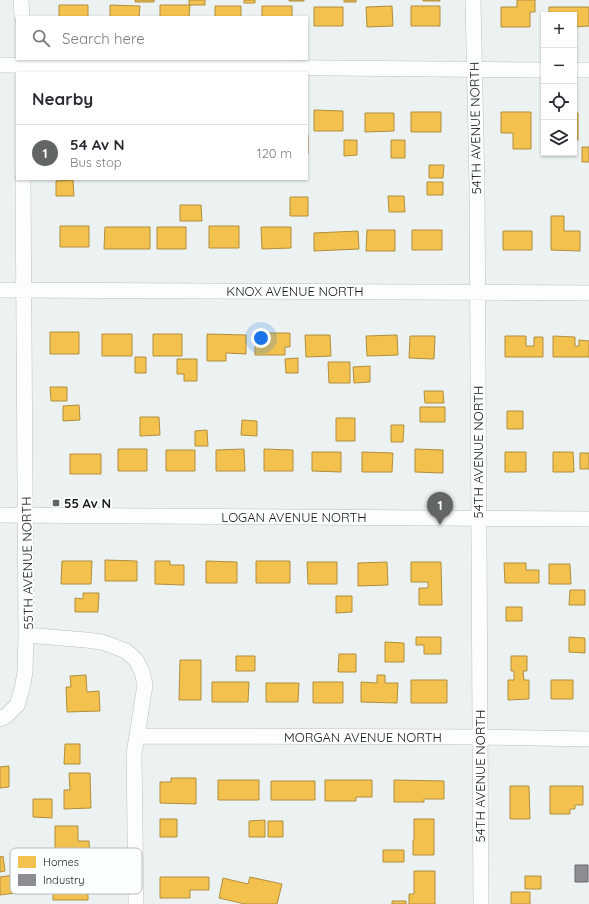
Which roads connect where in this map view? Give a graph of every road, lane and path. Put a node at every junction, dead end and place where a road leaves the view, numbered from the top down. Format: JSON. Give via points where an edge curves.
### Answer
{"nodes":[{"id":1,"x":21,"y":0,"type":"edge"},
{"id":2,"x":473,"y":0,"type":"edge"},
{"id":3,"x":22,"y":16,"type":"edge"},
{"id":4,"x":0,"y":65,"type":"edge"},
{"id":5,"x":22,"y":66,"type":"edge"},
{"id":6,"x":474,"y":70,"type":"junction"},
{"id":7,"x":541,"y":70,"type":"edge"},
{"id":8,"x":577,"y":70,"type":"edge"},
{"id":9,"x":589,"y":70,"type":"edge"},
{"id":10,"x":23,"y":180,"type":"edge"},
{"id":11,"x":0,"y":290,"type":"edge"},
{"id":12,"x":23,"y":290,"type":"junction"},
{"id":13,"x":477,"y":292,"type":"junction"},
{"id":14,"x":589,"y":293,"type":"edge"},
{"id":15,"x":0,"y":515,"type":"edge"},
{"id":16,"x":26,"y":515,"type":"junction"},
{"id":17,"x":478,"y":518,"type":"junction"},
{"id":18,"x":589,"y":519,"type":"edge"},
{"id":19,"x":26,"y":635,"type":"junction"},
{"id":20,"x":0,"y":719,"type":"edge"},
{"id":21,"x":137,"y":736,"type":"junction"},
{"id":22,"x":480,"y":737,"type":"junction"},
{"id":23,"x":589,"y":739,"type":"edge"},
{"id":24,"x":135,"y":848,"type":"edge"},
{"id":25,"x":136,"y":894,"type":"edge"},
{"id":26,"x":136,"y":904,"type":"edge"},
{"id":27,"x":481,"y":904,"type":"edge"}],
"edges":[{"from":1,"to":3,"type":"street"},
{"from":2,"to":6,"type":"street","name":"54TH AVENUE NORTH"},
{"from":4,"to":5,"type":"street"},
{"from":5,"to":6,"type":"street"},
{"from":6,"to":7,"type":"street"},
{"from":6,"to":13,"type":"street","name":"54TH AVENUE NORTH"},
{"from":8,"to":9,"type":"street"},
{"from":10,"to":12,"type":"street","name":"55TH AVENUE NORTH"},
{"from":11,"to":12,"type":"street","name":"KNOX AVENUE NORTH"},
{"from":12,"to":13,"type":"street","name":"KNOX AVENUE NORTH"},
{"from":12,"to":16,"type":"street","name":"55TH AVENUE NORTH"},
{"from":13,"to":14,"type":"street","name":"KNOX AVENUE NORTH"},
{"from":13,"to":17,"type":"street","name":"54TH AVENUE NORTH"},
{"from":15,"to":16,"type":"street","name":"LOGAN AVENUE NORTH"},
{"from":16,"to":17,"type":"street","name":"LOGAN AVENUE NORTH"},
{"from":16,"to":19,"type":"street","name":"55TH AVENUE NORTH"},
{"from":17,"to":18,"type":"street","name":"LOGAN AVENUE NORTH"},
{"from":17,"to":22,"type":"street","name":"54TH AVENUE NORTH"},
{"from":19,"to":20,"type":"street","via":[[25,672],[17,705]]},
{"from":19,"to":21,"type":"street","name":"55TH AVENUE NORTH","via":[[102,642],[126,651],[136,660],[145,685]]},
{"from":21,"to":22,"type":"street","name":"MORGAN AVENUE NORTH"},
{"from":21,"to":24,"type":"street","name":"55TH AVENUE NORTH","via":[[134,754]]},
{"from":22,"to":23,"type":"street","name":"MORGAN AVENUE NORTH"},
{"from":22,"to":27,"type":"street","name":"54TH AVENUE NORTH"},
{"from":25,"to":26,"type":"street","name":"55TH AVENUE NORTH"}]}
